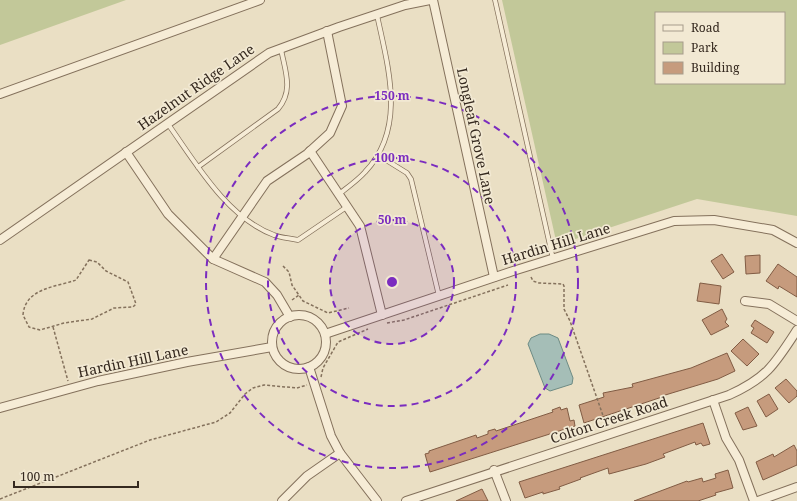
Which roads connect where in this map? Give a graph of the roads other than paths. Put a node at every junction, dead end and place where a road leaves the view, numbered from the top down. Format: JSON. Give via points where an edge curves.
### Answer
{"nodes":[{"id":1,"x":260,"y":0,"type":"edge"},
{"id":2,"x":430,"y":0,"type":"edge"},
{"id":3,"x":433,"y":0,"type":"edge"},
{"id":4,"x":495,"y":0,"type":"edge"},
{"id":5,"x":376,"y":15,"type":"junction"},
{"id":6,"x":326,"y":32,"type":"junction"},
{"id":7,"x":281,"y":48,"type":"junction"},
{"id":8,"x":0,"y":94,"type":"edge"},
{"id":9,"x":167,"y":123,"type":"junction"},
{"id":10,"x":310,"y":151,"type":"junction"},
{"id":11,"x":126,"y":152,"type":"junction"},
{"id":12,"x":378,"y":155,"type":"junction"},
{"id":13,"x":198,"y":166,"type":"junction"},
{"id":14,"x":339,"y":194,"type":"junction"},
{"id":15,"x":348,"y":206,"type":"junction"},
{"id":16,"x":241,"y":216,"type":"junction"},
{"id":17,"x":0,"y":240,"type":"edge"},
{"id":18,"x":797,"y":243,"type":"edge"},
{"id":19,"x":213,"y":259,"type":"junction"},
{"id":20,"x":553,"y":259,"type":"junction"},
{"id":21,"x":494,"y":277,"type":"junction"},
{"id":22,"x":439,"y":296,"type":"junction"},
{"id":23,"x":745,"y":302,"type":"dead end"},
{"id":24,"x":290,"y":317,"type":"junction"},
{"id":25,"x":383,"y":319,"type":"junction"},
{"id":26,"x":797,"y":321,"type":"edge"},
{"id":27,"x":797,"y":330,"type":"edge"},
{"id":28,"x":325,"y":334,"type":"junction"},
{"id":29,"x":272,"y":348,"type":"junction"},
{"id":30,"x":309,"y":367,"type":"junction"},
{"id":31,"x":713,"y":400,"type":"junction"},
{"id":32,"x":0,"y":408,"type":"edge"},
{"id":33,"x":340,"y":453,"type":"junction"},
{"id":34,"x":494,"y":470,"type":"junction"},
{"id":35,"x":797,"y":487,"type":"edge"},
{"id":36,"x":282,"y":501,"type":"edge"},
{"id":37,"x":377,"y":501,"type":"edge"},
{"id":38,"x":406,"y":501,"type":"edge"},
{"id":39,"x":506,"y":501,"type":"edge"},
{"id":40,"x":754,"y":501,"type":"edge"},
{"id":41,"x":758,"y":501,"type":"edge"}],
"edges":[{"from":1,"to":8,"type":"street"},
{"from":2,"to":5,"type":"street","name":"Hazelnut Ridge Lane"},
{"from":3,"to":21,"type":"street","name":"Longleaf Grove Lane"},
{"from":4,"to":20,"type":"lane"},
{"from":5,"to":6,"type":"street","name":"Hazelnut Ridge Lane"},
{"from":5,"to":12,"type":"lane","via":[[390,74],[392,102],[390,124]]},
{"from":6,"to":7,"type":"street","name":"Hazelnut Ridge Lane"},
{"from":6,"to":10,"type":"street","via":[[342,106],[330,133]]},
{"from":7,"to":9,"type":"street","name":"Hazelnut Ridge Lane","via":[[269,53]]},
{"from":7,"to":13,"type":"lane","via":[[288,89],[286,100],[278,109]]},
{"from":9,"to":11,"type":"street","name":"Hazelnut Ridge Lane"},
{"from":9,"to":13,"type":"lane"},
{"from":10,"to":14,"type":"street"},
{"from":10,"to":16,"type":"street","via":[[267,181]]},
{"from":11,"to":17,"type":"street","name":"Hazelnut Ridge Lane"},
{"from":11,"to":19,"type":"street","via":[[168,214]]},
{"from":12,"to":14,"type":"lane","via":[[365,172]]},
{"from":12,"to":22,"type":"lane","via":[[411,178]]},
{"from":13,"to":16,"type":"lane","via":[[220,195]]},
{"from":14,"to":15,"type":"street"},
{"from":15,"to":16,"type":"lane","via":[[298,240],[274,235]]},
{"from":15,"to":25,"type":"street","via":[[360,226]]},
{"from":16,"to":19,"type":"street"},
{"from":18,"to":20,"type":"street","name":"Hardin Hill Lane","via":[[773,230],[714,220],[674,221]]},
{"from":19,"to":24,"type":"street","via":[[265,282]]},
{"from":20,"to":21,"type":"street","name":"Hardin Hill Lane"},
{"from":21,"to":22,"type":"street","name":"Hardin Hill Lane"},
{"from":22,"to":25,"type":"street","name":"Hardin Hill Lane"},
{"from":23,"to":26,"type":"street","via":[[768,304]]},
{"from":24,"to":28,"type":"street","via":[[307,317],[315,320]]},
{"from":24,"to":29,"type":"street","via":[[283,320],[274,332]]},
{"from":25,"to":28,"type":"street","name":"Hardin Hill Lane"},
{"from":27,"to":31,"type":"street","name":"Colton Creek Road","via":[[777,361],[762,377],[746,387]]},
{"from":28,"to":30,"type":"street","via":[[325,350]]},
{"from":29,"to":30,"type":"street","via":[[286,366],[294,369]]},
{"from":29,"to":32,"type":"street","name":"Hardin Hill Lane","via":[[187,362]]},
{"from":30,"to":33,"type":"street","via":[[331,436]]},
{"from":31,"to":34,"type":"street","name":"Colton Creek Road"},
{"from":31,"to":40,"type":"street","via":[[726,438],[740,460]]},
{"from":33,"to":36,"type":"street","via":[[307,476]]},
{"from":33,"to":37,"type":"street"},
{"from":34,"to":38,"type":"street","name":"Colton Creek Road"},
{"from":34,"to":39,"type":"street"},
{"from":35,"to":41,"type":"street"}]}
